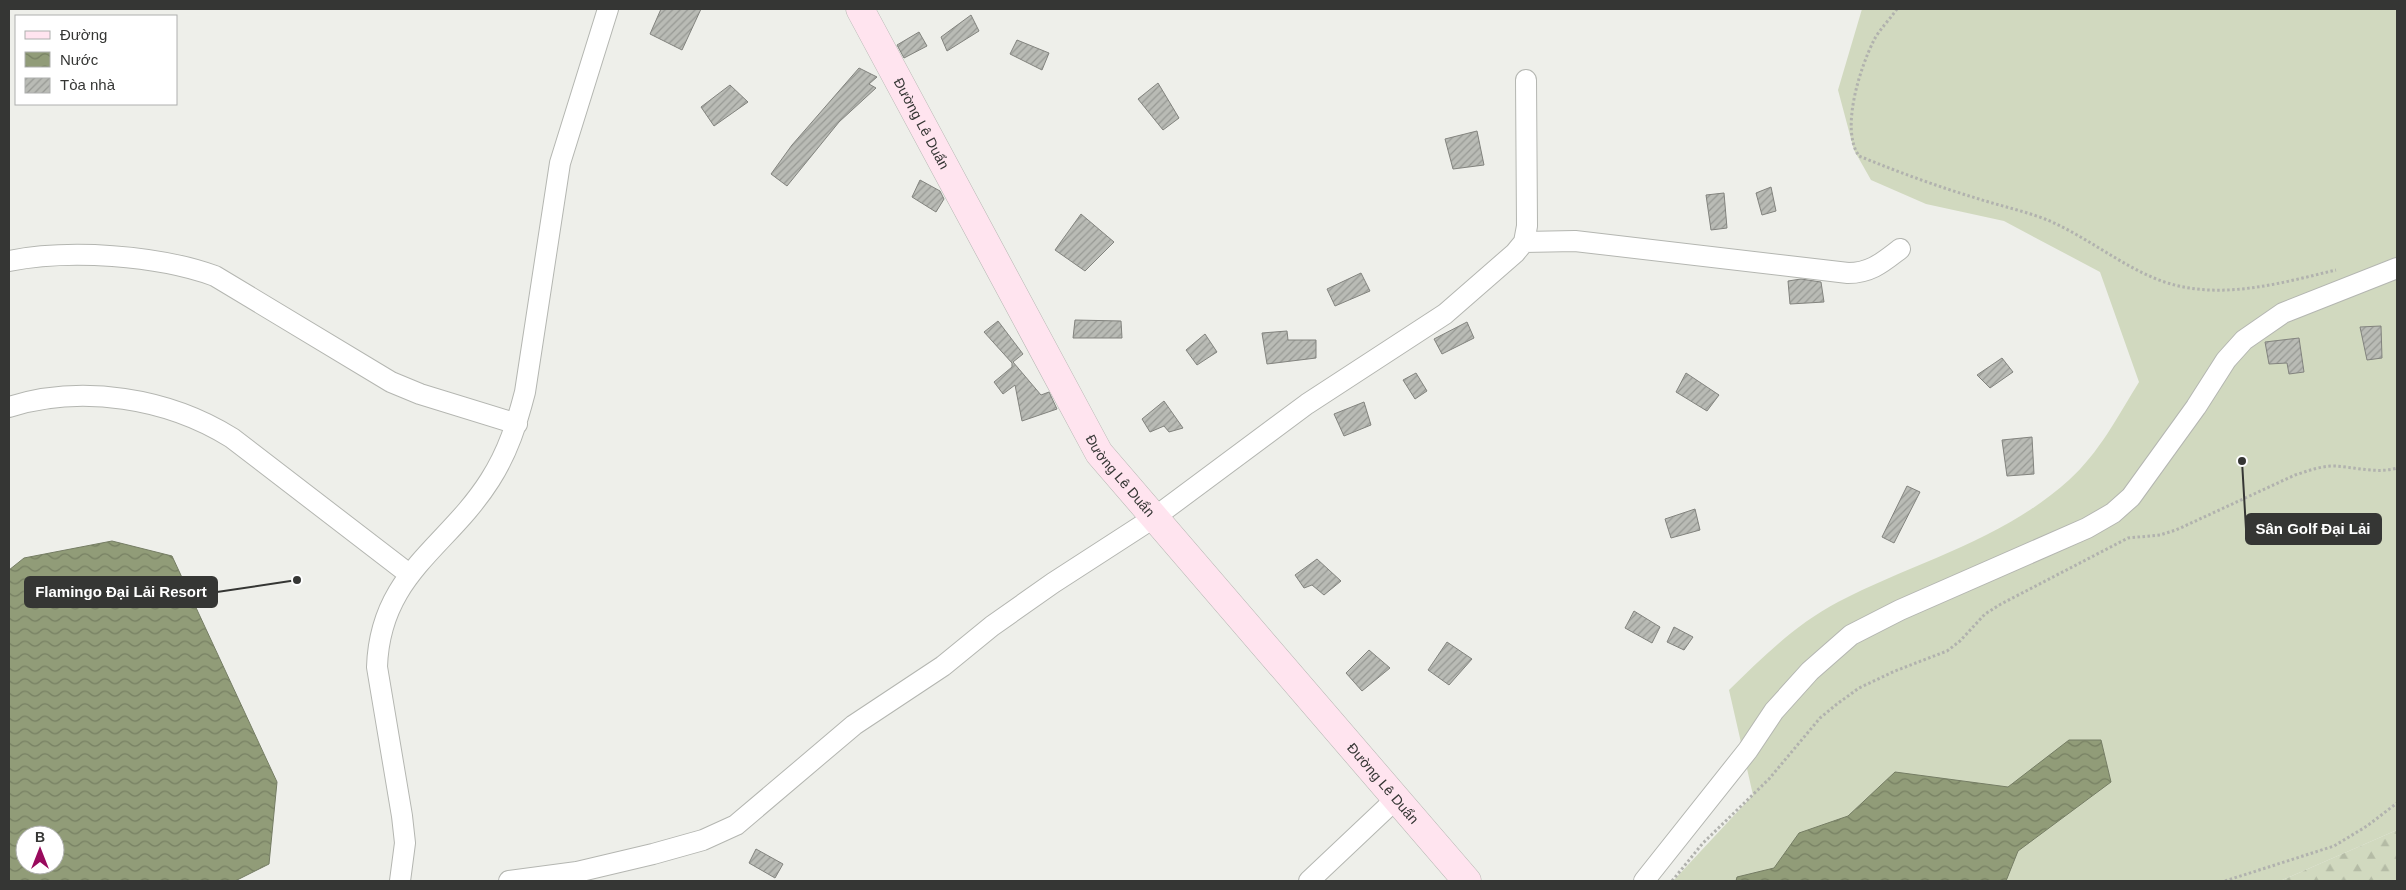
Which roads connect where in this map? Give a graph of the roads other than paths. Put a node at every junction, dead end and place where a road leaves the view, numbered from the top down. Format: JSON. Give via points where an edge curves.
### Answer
{"nodes":[{"id":1,"x":608,"y":9,"type":"edge"},
{"id":2,"x":860,"y":9,"type":"edge"},
{"id":3,"x":1526,"y":80,"type":"dead end"},
{"id":4,"x":1524,"y":242,"type":"junction"},
{"id":5,"x":1900,"y":248,"type":"dead end"},
{"id":6,"x":9,"y":261,"type":"edge"},
{"id":7,"x":2397,"y":268,"type":"edge"},
{"id":8,"x":9,"y":407,"type":"edge"},
{"id":9,"x":517,"y":424,"type":"junction"},
{"id":10,"x":1155,"y":518,"type":"junction"},
{"id":11,"x":408,"y":574,"type":"junction"},
{"id":12,"x":1398,"y":798,"type":"junction"},
{"id":13,"x":400,"y":881,"type":"edge"},
{"id":14,"x":510,"y":881,"type":"edge"},
{"id":15,"x":1309,"y":881,"type":"edge"},
{"id":16,"x":1467,"y":881,"type":"edge"},
{"id":17,"x":1644,"y":881,"type":"edge"}],
"edges":[{"from":1,"to":9,"type":"street","via":[[558,170],[525,392]]},
{"from":2,"to":10,"type":"main road","name":"Đường Lê Duẩn","via":[[1099,453]]},
{"from":3,"to":4,"type":"street","via":[[1528,198]]},
{"from":4,"to":5,"type":"street","via":[[1575,241],[1848,274],[1877,268]]},
{"from":4,"to":10,"type":"street","via":[[1445,314],[1307,404]]},
{"from":6,"to":9,"type":"street","via":[[104,257],[158,261],[192,268],[215,276],[391,382]]},
{"from":7,"to":17,"type":"street","via":[[2282,313],[2244,340],[2226,360],[2131,497],[2113,513],[1852,635],[1810,671],[1774,711],[1748,750]]},
{"from":8,"to":11,"type":"street","via":[[26,402],[93,395],[185,413],[232,438]]},
{"from":9,"to":11,"type":"street","via":[[490,481]]},
{"from":10,"to":12,"type":"main road","name":"Đường Lê Duẩn"},
{"from":10,"to":14,"type":"street","via":[[1053,583],[943,666],[854,725],[736,825],[703,840],[653,854],[577,872]]},
{"from":11,"to":13,"type":"street","via":[[385,622],[377,658],[405,843]]},
{"from":12,"to":15,"type":"street"},
{"from":12,"to":16,"type":"main road","name":"Đường Lê Duẩn"}]}
